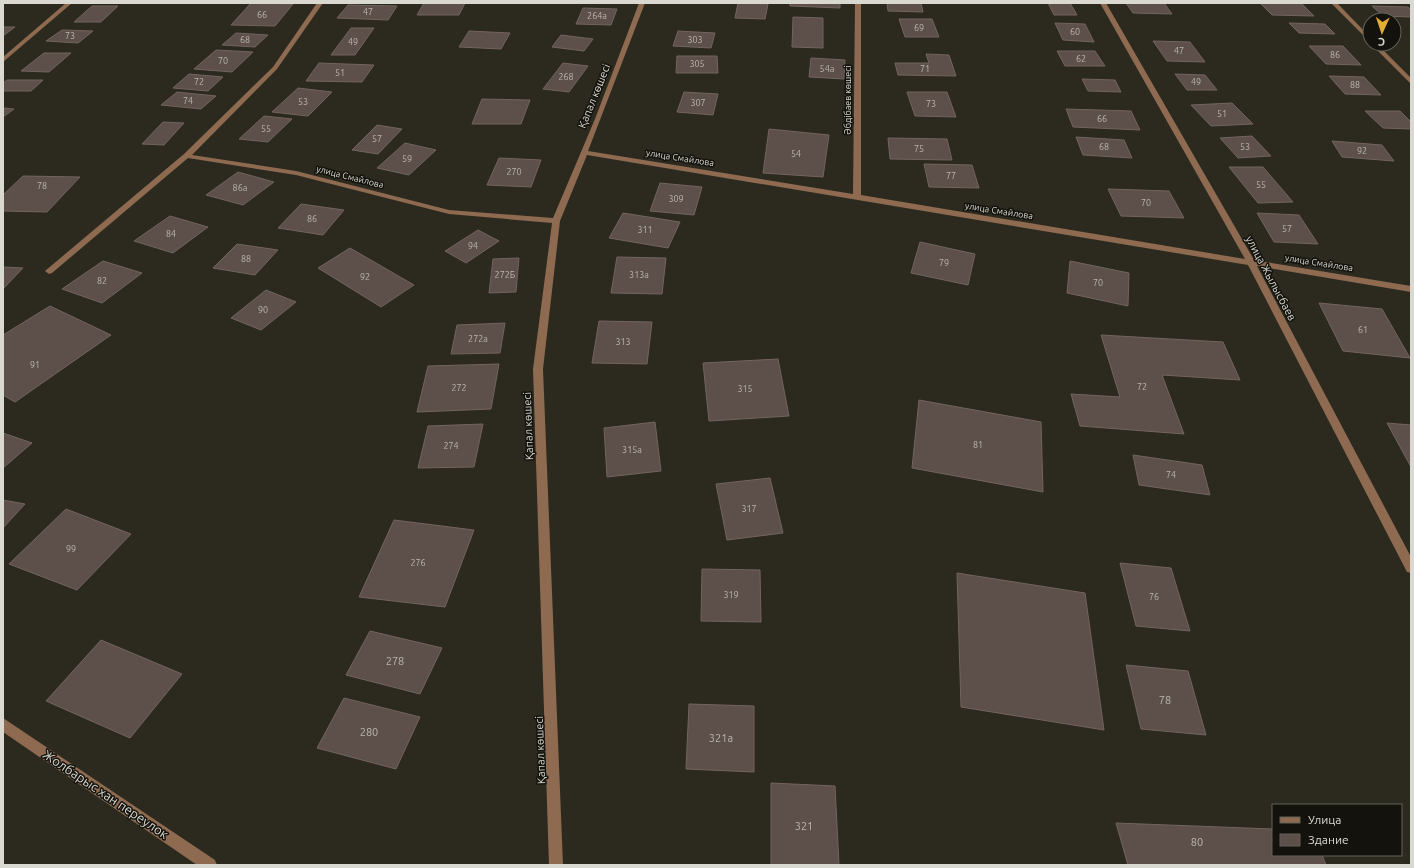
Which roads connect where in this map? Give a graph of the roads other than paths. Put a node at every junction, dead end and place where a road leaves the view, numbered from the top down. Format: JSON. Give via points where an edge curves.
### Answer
{"nodes":[{"id":1,"x":69,"y":3,"type":"edge"},
{"id":2,"x":320,"y":3,"type":"edge"},
{"id":3,"x":642,"y":3,"type":"edge"},
{"id":4,"x":858,"y":3,"type":"edge"},
{"id":5,"x":1103,"y":3,"type":"edge"},
{"id":6,"x":1334,"y":3,"type":"edge"},
{"id":7,"x":1362,"y":32,"type":"edge"},
{"id":8,"x":1382,"y":52,"type":"edge"},
{"id":9,"x":3,"y":60,"type":"edge"},
{"id":10,"x":1411,"y":82,"type":"edge"},
{"id":11,"x":584,"y":154,"type":"junction"},
{"id":12,"x":187,"y":156,"type":"junction"},
{"id":13,"x":857,"y":197,"type":"junction"},
{"id":14,"x":556,"y":221,"type":"junction"},
{"id":15,"x":1251,"y":262,"type":"junction"},
{"id":16,"x":49,"y":271,"type":"dead end"},
{"id":17,"x":1411,"y":289,"type":"edge"},
{"id":18,"x":1411,"y":568,"type":"edge"},
{"id":19,"x":3,"y":724,"type":"edge"},
{"id":20,"x":210,"y":865,"type":"edge"},
{"id":21,"x":556,"y":865,"type":"edge"}],
"edges":[{"from":1,"to":9,"type":"street"},
{"from":2,"to":12,"type":"street","via":[[275,68]]},
{"from":3,"to":11,"type":"street","name":"Қапал көшесі"},
{"from":4,"to":13,"type":"street","name":"Әбдібаев көшесі"},
{"from":5,"to":15,"type":"street","name":"улица Жылысбаев"},
{"from":6,"to":7,"type":"street"},
{"from":8,"to":10,"type":"street"},
{"from":11,"to":13,"type":"street","name":"улица Смайлова"},
{"from":11,"to":14,"type":"street","name":"Қапал көшесі"},
{"from":12,"to":14,"type":"street","name":"улица Смайлова","via":[[296,173],[449,212]]},
{"from":12,"to":16,"type":"street"},
{"from":13,"to":15,"type":"street","name":"улица Смайлова"},
{"from":14,"to":21,"type":"street","name":"Қапал көшесі","via":[[538,369]]},
{"from":15,"to":17,"type":"street","name":"улица Смайлова"},
{"from":15,"to":18,"type":"street","name":"улица Жылысбаев"},
{"from":19,"to":20,"type":"street","name":"Жолбарыс хан переулок"}]}
